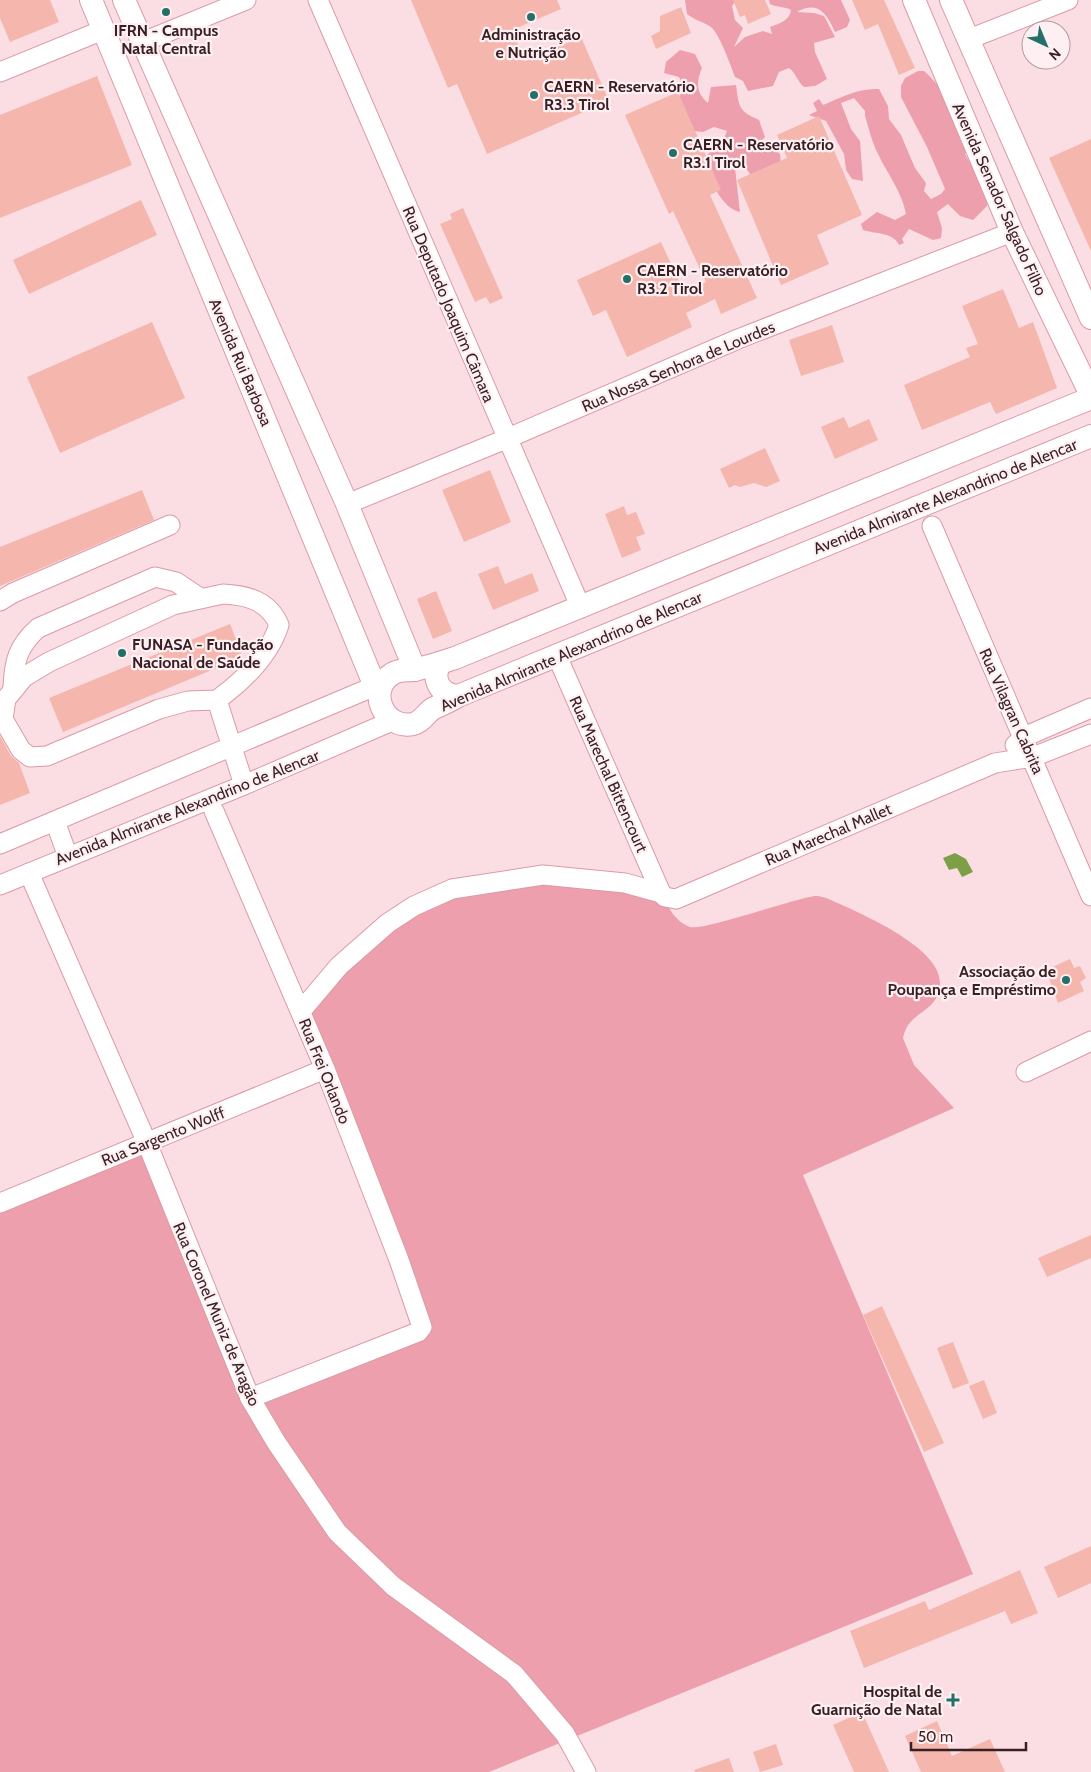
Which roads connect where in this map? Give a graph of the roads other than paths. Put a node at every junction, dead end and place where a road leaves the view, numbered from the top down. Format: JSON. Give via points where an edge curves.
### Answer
{"nodes":[{"id":1,"x":91,"y":0,"type":"edge"},
{"id":2,"x":124,"y":0,"type":"edge"},
{"id":3,"x":246,"y":0,"type":"edge"},
{"id":4,"x":318,"y":0,"type":"edge"},
{"id":5,"x":914,"y":0,"type":"edge"},
{"id":6,"x":951,"y":0,"type":"edge"},
{"id":7,"x":1068,"y":0,"type":"edge"},
{"id":8,"x":102,"y":30,"type":"junction"},
{"id":9,"x":968,"y":39,"type":"junction"},
{"id":10,"x":143,"y":42,"type":"junction"},
{"id":11,"x":0,"y":72,"type":"edge"},
{"id":12,"x":1012,"y":232,"type":"junction"},
{"id":13,"x":1091,"y":318,"type":"edge"},
{"id":14,"x":1091,"y":397,"type":"edge"},
{"id":15,"x":1091,"y":436,"type":"edge"},
{"id":16,"x":506,"y":439,"type":"junction"},
{"id":17,"x":347,"y":504,"type":"junction"},
{"id":18,"x":170,"y":525,"type":"dead end"},
{"id":19,"x":932,"y":526,"type":"dead end"},
{"id":20,"x":200,"y":598,"type":"junction"},
{"id":21,"x":0,"y":601,"type":"edge"},
{"id":22,"x":581,"y":608,"type":"junction"},
{"id":23,"x":405,"y":642,"type":"junction"},
{"id":24,"x":557,"y":656,"type":"junction"},
{"id":25,"x":448,"y":660,"type":"junction"},
{"id":26,"x":7,"y":666,"type":"edge"},
{"id":27,"x":415,"y":670,"type":"junction"},
{"id":28,"x":13,"y":687,"type":"junction"},
{"id":29,"x":380,"y":688,"type":"junction"},
{"id":30,"x":458,"y":696,"type":"junction"},
{"id":31,"x":217,"y":700,"type":"junction"},
{"id":32,"x":432,"y":708,"type":"junction"},
{"id":33,"x":1091,"y":708,"type":"edge"},
{"id":34,"x":392,"y":721,"type":"junction"},
{"id":35,"x":1091,"y":734,"type":"edge"},
{"id":36,"x":1024,"y":738,"type":"junction"},
{"id":37,"x":232,"y":747,"type":"junction"},
{"id":38,"x":1033,"y":757,"type":"junction"},
{"id":39,"x":995,"y":762,"type":"junction"},
{"id":40,"x":244,"y":785,"type":"junction"},
{"id":41,"x":214,"y":811,"type":"dead end"},
{"id":42,"x":55,"y":821,"type":"junction"},
{"id":43,"x":0,"y":844,"type":"edge"},
{"id":44,"x":68,"y":857,"type":"junction"},
{"id":45,"x":29,"y":873,"type":"junction"},
{"id":46,"x":0,"y":885,"type":"edge"},
{"id":47,"x":661,"y":893,"type":"junction"},
{"id":48,"x":1091,"y":896,"type":"edge"},
{"id":49,"x":301,"y":1011,"type":"junction"},
{"id":50,"x":1091,"y":1041,"type":"edge"},
{"id":51,"x":325,"y":1069,"type":"junction"},
{"id":52,"x":1026,"y":1072,"type":"dead end"},
{"id":53,"x":147,"y":1143,"type":"junction"},
{"id":54,"x":0,"y":1203,"type":"edge"},
{"id":55,"x":250,"y":1398,"type":"junction"},
{"id":56,"x":586,"y":1772,"type":"edge"}],
"edges":[{"from":1,"to":8,"type":"main road","name":"Avenida Rui Barbosa"},
{"from":2,"to":10,"type":"main road"},
{"from":3,"to":10,"type":"street"},
{"from":4,"to":16,"type":"street","name":"Rua Deputado Joaquim Câmara"},
{"from":5,"to":12,"type":"main road","name":"Avenida Senador Salgado Filho"},
{"from":6,"to":9,"type":"main road"},
{"from":7,"to":9,"type":"street"},
{"from":8,"to":11,"type":"street"},
{"from":8,"to":29,"type":"main road","name":"Avenida Rui Barbosa","via":[[372,679]]},
{"from":9,"to":13,"type":"main road"},
{"from":10,"to":17,"type":"main road"},
{"from":12,"to":14,"type":"main road","name":"Avenida Senador Salgado Filho"},
{"from":12,"to":16,"type":"street","name":"Rua Nossa Senhora de Lourdes","via":[[738,339]]},
{"from":14,"to":22,"type":"main road","name":"Avenida Almirante Alexandrino de Alencar"},
{"from":15,"to":24,"type":"main road","name":"Avenida Almirante Alexandrino de Alencar"},
{"from":16,"to":17,"type":"street","name":"Rua Nossa Senhora de Lourdes"},
{"from":16,"to":22,"type":"street","name":"Rua Deputado Joaquim Câmara"},
{"from":17,"to":23,"type":"main road"},
{"from":18,"to":21,"type":"street"},
{"from":19,"to":36,"type":"street","name":"Rua Vilagran Cabrita"},
{"from":20,"to":26,"type":"street","via":[[166,578],[145,580],[38,628]]},
{"from":20,"to":28,"type":"street","via":[[173,605],[49,662]]},
{"from":20,"to":31,"type":"street","via":[[245,595],[263,604],[274,615],[278,625],[268,648],[245,676]]},
{"from":22,"to":25,"type":"main road","name":"Avenida Almirante Alexandrino de Alencar"},
{"from":23,"to":25,"type":"main road","via":[[420,656]]},
{"from":23,"to":27,"type":"main road"},
{"from":24,"to":30,"type":"main road","name":"Avenida Almirante Alexandrino de Alencar"},
{"from":24,"to":47,"type":"street","name":"Rua Marechal Bittencourt"},
{"from":25,"to":27,"type":"main road","name":"Avenida Almirante Alexandrino de Alencar"},
{"from":25,"to":30,"type":"main road","via":[[437,669],[437,682],[445,693]]},
{"from":26,"to":28,"type":"street"},
{"from":27,"to":29,"type":"main road","name":"Avenida Almirante Alexandrino de Alencar","via":[[390,674]]},
{"from":27,"to":32,"type":"main road","via":[[432,686],[435,693]]},
{"from":28,"to":31,"type":"street","via":[[6,699],[3,719],[21,750],[30,757],[47,756],[159,709],[188,701]]},
{"from":29,"to":34,"type":"main road","name":"Avenida Rui Barbosa","via":[[381,707]]},
{"from":29,"to":37,"type":"street","name":"Avenida Almirante Alexandrino de Alencar","via":[[368,689]]},
{"from":30,"to":32,"type":"main road","name":"Avenida Almirante Alexandrino de Alencar"},
{"from":31,"to":37,"type":"street"},
{"from":32,"to":34,"type":"main road","name":"Avenida Almirante Alexandrino de Alencar","via":[[415,724]]},
{"from":33,"to":36,"type":"street","name":"Rua Marechal Mallet"},
{"from":34,"to":40,"type":"street","name":"Avenida Almirante Alexandrino de Alencar"},
{"from":35,"to":38,"type":"street","name":"Rua Marechal Mallet"},
{"from":36,"to":38,"type":"street","name":"Rua Vilagran Cabrita"},
{"from":36,"to":39,"type":"street","name":"Rua Marechal Mallet"},
{"from":37,"to":40,"type":"street"},
{"from":37,"to":42,"type":"street","name":"Avenida Almirante Alexandrino de Alencar"},
{"from":38,"to":39,"type":"street","name":"Rua Marechal Mallet"},
{"from":38,"to":48,"type":"street","name":"Rua Vilagran Cabrita"},
{"from":39,"to":47,"type":"street","name":"Rua Marechal Mallet","via":[[676,899]]},
{"from":40,"to":44,"type":"street","name":"Avenida Almirante Alexandrino de Alencar"},
{"from":41,"to":49,"type":"street","name":"Rua Frei Orlando"},
{"from":42,"to":43,"type":"street","name":"Avenida Almirante Alexandrino de Alencar"},
{"from":42,"to":44,"type":"street"},
{"from":44,"to":45,"type":"street","name":"Avenida Almirante Alexandrino de Alencar"},
{"from":45,"to":46,"type":"street","name":"Avenida Almirante Alexandrino de Alencar"},
{"from":45,"to":53,"type":"street","name":"Rua Coronel Muniz de Aragão"},
{"from":47,"to":49,"type":"street","name":"Rua Marechal Mallet","via":[[625,883],[543,875],[452,889],[414,906],[388,923],[338,966]]},
{"from":49,"to":51,"type":"street","name":"Rua Frei Orlando"},
{"from":50,"to":52,"type":"street"},
{"from":51,"to":53,"type":"street","name":"Rua Sargento Wolff"},
{"from":51,"to":55,"type":"street","name":"Rua Frei Orlando","via":[[422,1323],[421,1330]]},
{"from":53,"to":54,"type":"street","name":"Rua Sargento Wolff"},
{"from":53,"to":55,"type":"street","name":"Rua Coronel Muniz de Aragão"},
{"from":55,"to":56,"type":"street","name":"Rua Coronel Muniz de Aragão","via":[[337,1532],[393,1586],[514,1674],[565,1734]]}]}
